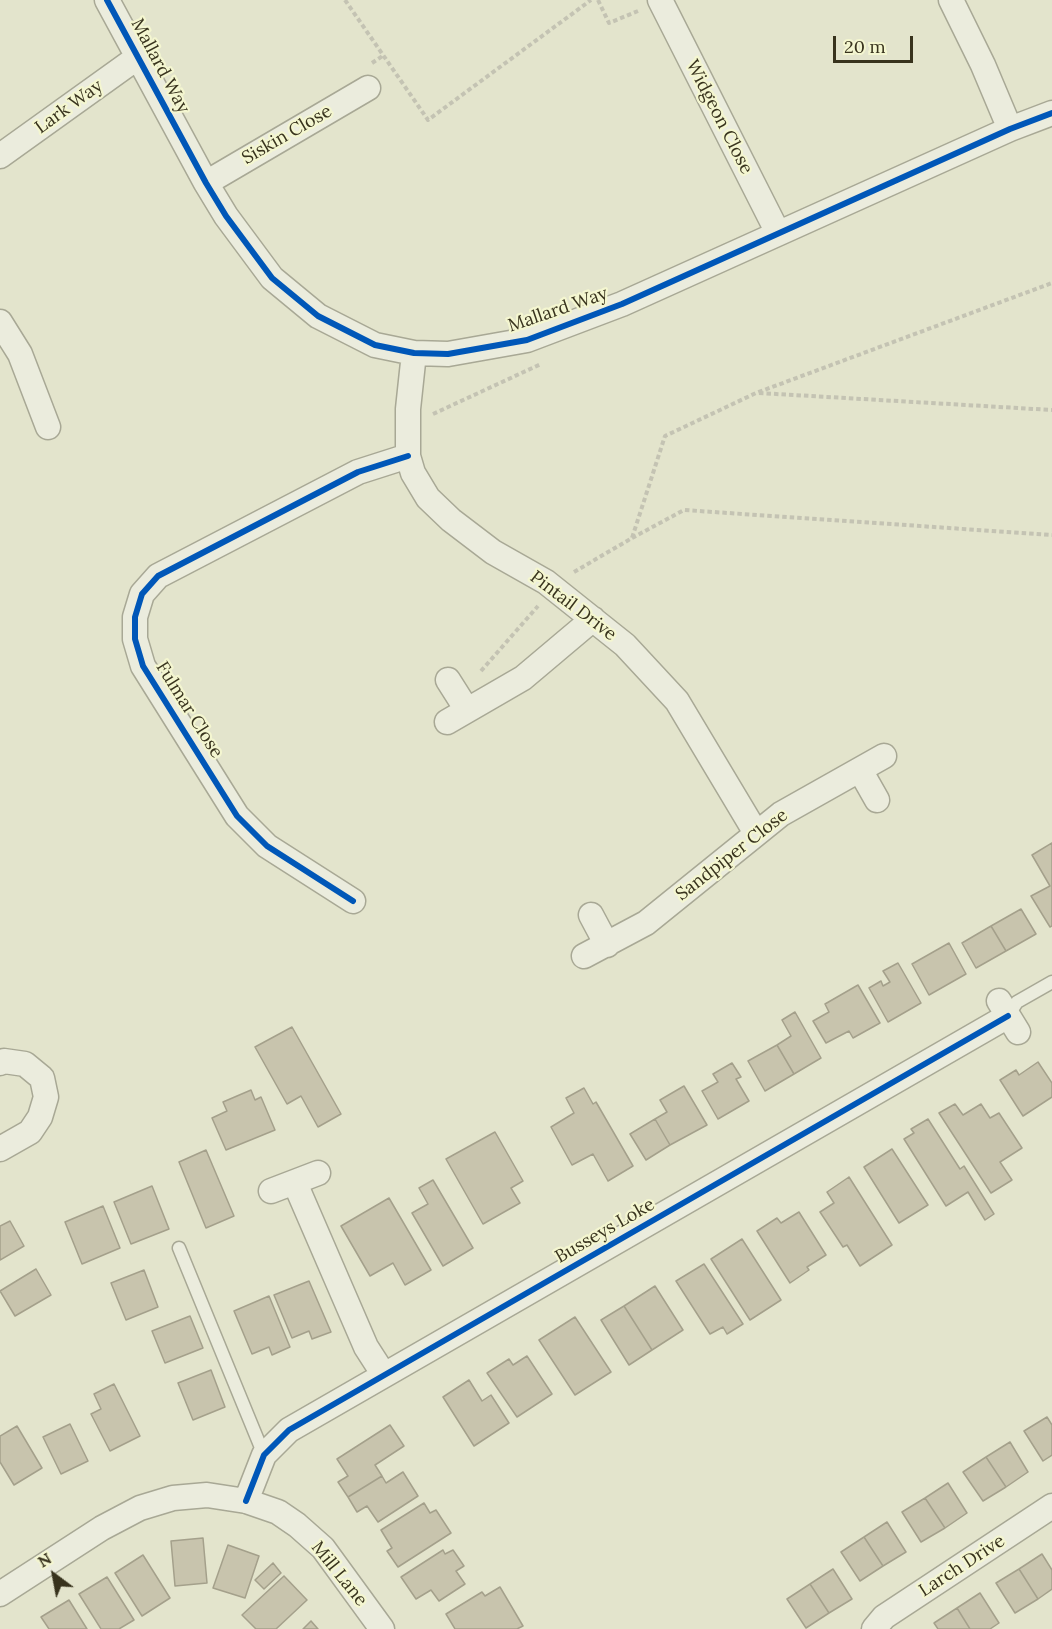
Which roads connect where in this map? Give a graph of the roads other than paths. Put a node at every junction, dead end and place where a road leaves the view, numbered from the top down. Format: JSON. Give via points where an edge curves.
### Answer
{"nodes":[{"id":1,"x":107,"y":0,"type":"edge"},
{"id":2,"x":951,"y":0,"type":"edge"},
{"id":3,"x":660,"y":1,"type":"edge"},
{"id":4,"x":138,"y":57,"type":"junction"},
{"id":5,"x":368,"y":88,"type":"dead end"},
{"id":6,"x":1052,"y":113,"type":"edge"},
{"id":7,"x":1010,"y":129,"type":"junction"},
{"id":8,"x":0,"y":156,"type":"edge"},
{"id":9,"x":206,"y":183,"type":"junction"},
{"id":10,"x":778,"y":233,"type":"junction"},
{"id":11,"x":0,"y":322,"type":"edge"},
{"id":12,"x":414,"y":353,"type":"junction"},
{"id":13,"x":48,"y":428,"type":"dead end"},
{"id":14,"x":408,"y":456,"type":"junction"},
{"id":15,"x":593,"y":619,"type":"junction"},
{"id":16,"x":448,"y":680,"type":"dead end"},
{"id":17,"x":884,"y":756,"type":"dead end"},
{"id":18,"x":860,"y":770,"type":"junction"},
{"id":19,"x":877,"y":800,"type":"dead end"},
{"id":20,"x":756,"y":833,"type":"junction"},
{"id":21,"x":352,"y":901,"type":"dead end"},
{"id":22,"x":591,"y":915,"type":"dead end"},
{"id":23,"x":607,"y":945,"type":"junction"},
{"id":24,"x":584,"y":956,"type":"dead end"},
{"id":25,"x":1052,"y":982,"type":"edge"},
{"id":26,"x":1009,"y":1016,"type":"joint"},
{"id":27,"x":0,"y":1063,"type":"edge"},
{"id":28,"x":0,"y":1149,"type":"edge"},
{"id":29,"x":318,"y":1173,"type":"dead end"},
{"id":30,"x":295,"y":1183,"type":"junction"},
{"id":31,"x":271,"y":1191,"type":"dead end"},
{"id":32,"x":179,"y":1248,"type":"dead end"},
{"id":33,"x":384,"y":1376,"type":"junction"},
{"id":34,"x":264,"y":1455,"type":"junction"},
{"id":35,"x":246,"y":1501,"type":"junction"},
{"id":36,"x":1052,"y":1506,"type":"edge"},
{"id":37,"x":0,"y":1594,"type":"edge"},
{"id":38,"x":382,"y":1629,"type":"edge"},
{"id":39,"x":874,"y":1629,"type":"edge"}],
"edges":[{"from":1,"to":4,"type":"street","name":"Mallard Way"},
{"from":2,"to":7,"type":"street"},
{"from":3,"to":10,"type":"street","name":"Widgeon Close"},
{"from":4,"to":8,"type":"street","name":"Lark Way"},
{"from":4,"to":9,"type":"street","name":"Mallard Way"},
{"from":5,"to":9,"type":"street","name":"Siskin Close"},
{"from":6,"to":7,"type":"street","name":"Mallard Way"},
{"from":7,"to":10,"type":"street","name":"Mallard Way"},
{"from":9,"to":12,"type":"street","name":"Mallard Way","via":[[272,278],[318,316],[375,345]]},
{"from":10,"to":12,"type":"street","name":"Mallard Way","via":[[622,304],[527,340],[448,354]]},
{"from":11,"to":13,"type":"street","via":[[20,354]]},
{"from":12,"to":14,"type":"street","name":"Pintail Drive"},
{"from":14,"to":15,"type":"street","name":"Pintail Drive","via":[[428,498],[451,520],[493,552],[546,582]]},
{"from":14,"to":21,"type":"street","name":"Fulmar Close","via":[[358,472],[158,576],[142,594],[135,617],[135,639],[143,666],[237,816],[267,846]]},
{"from":15,"to":16,"type":"street","via":[[523,678],[457,716]]},
{"from":15,"to":20,"type":"street","name":"Pintail Drive","via":[[625,645],[677,701]]},
{"from":17,"to":18,"type":"street","name":"Sandpiper Close"},
{"from":18,"to":19,"type":"street"},
{"from":18,"to":20,"type":"street","name":"Sandpiper Close","via":[[781,814]]},
{"from":20,"to":23,"type":"street","name":"Sandpiper Close","via":[[646,923]]},
{"from":22,"to":23,"type":"street"},
{"from":23,"to":24,"type":"street","name":"Sandpiper Close"},
{"from":25,"to":26,"type":"lane","name":"Busseys Loke","via":[[1017,1002]]},
{"from":26,"to":33,"type":"street","name":"Busseys Loke"},
{"from":27,"to":28,"type":"street","via":[[25,1064],[42,1078],[46,1097],[30,1132]]},
{"from":29,"to":30,"type":"street"},
{"from":30,"to":31,"type":"street"},
{"from":30,"to":33,"type":"street","via":[[366,1347]]},
{"from":32,"to":34,"type":"lane"},
{"from":33,"to":34,"type":"street","name":"Busseys Loke","via":[[289,1430]]},
{"from":34,"to":35,"type":"street","name":"Busseys Loke"},
{"from":35,"to":37,"type":"street","name":"Mill Lane","via":[[207,1495],[173,1498],[140,1508]]},
{"from":35,"to":38,"type":"street","name":"Mill Lane","via":[[278,1512],[323,1548]]},
{"from":36,"to":39,"type":"street","name":"Larch Drive","via":[[884,1617]]}]}
